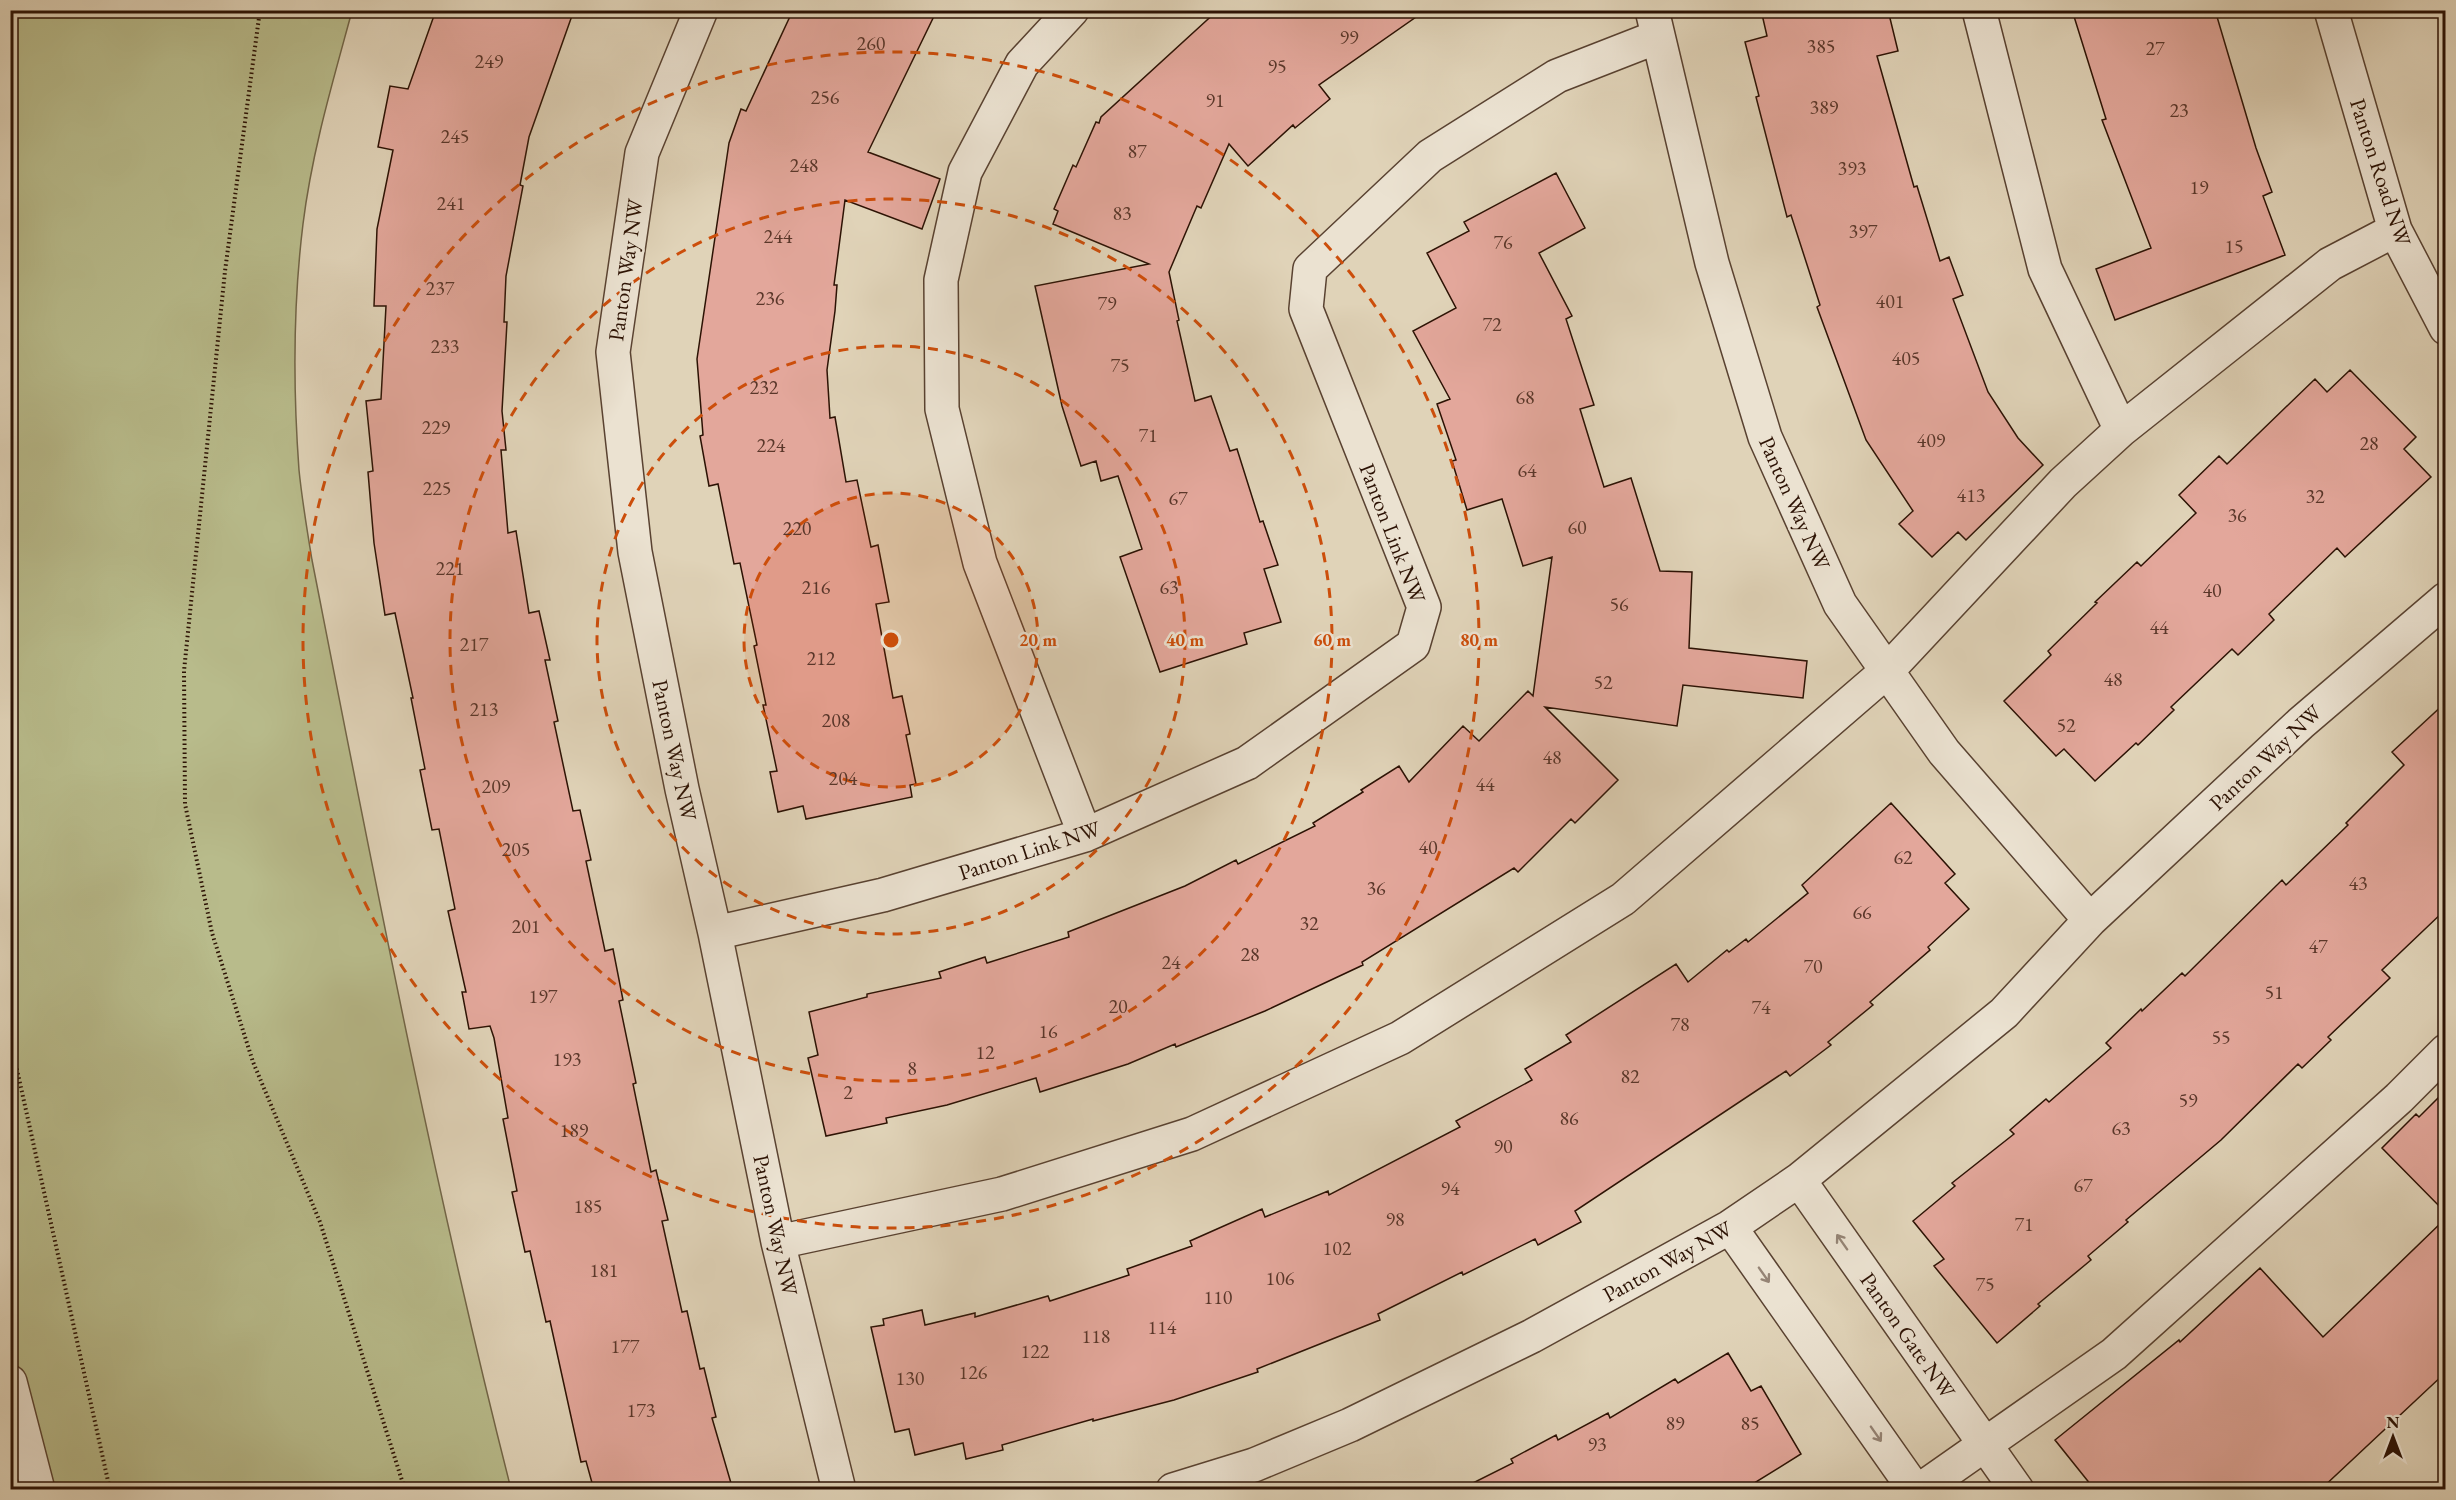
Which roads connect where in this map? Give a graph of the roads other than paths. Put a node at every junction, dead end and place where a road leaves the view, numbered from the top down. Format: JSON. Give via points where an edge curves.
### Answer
{"nodes":[{"id":1,"x":700,"y":10,"type":"edge"},
{"id":2,"x":1072,"y":10,"type":"edge"},
{"id":3,"x":1979,"y":10,"type":"edge"},
{"id":4,"x":2331,"y":10,"type":"edge"},
{"id":5,"x":1655,"y":24,"type":"edge"},
{"id":6,"x":2395,"y":230,"type":"junction"},
{"id":7,"x":2445,"y":328,"type":"edge"},
{"id":8,"x":2121,"y":430,"type":"junction"},
{"id":9,"x":2445,"y":599,"type":"edge"},
{"id":10,"x":1887,"y":671,"type":"junction"},
{"id":11,"x":1085,"y":835,"type":"junction"},
{"id":12,"x":2090,"y":920,"type":"junction"},
{"id":13,"x":715,"y":933,"type":"junction"},
{"id":14,"x":2445,"y":1051,"type":"edge"},
{"id":15,"x":1799,"y":1180,"type":"junction"},
{"id":16,"x":1730,"y":1227,"type":"junction"},
{"id":17,"x":778,"y":1242,"type":"junction"},
{"id":18,"x":10,"y":1382,"type":"edge"},
{"id":19,"x":1985,"y":1444,"type":"junction"},
{"id":20,"x":1259,"y":1477,"type":"edge"},
{"id":21,"x":38,"y":1490,"type":"edge"},
{"id":22,"x":839,"y":1490,"type":"edge"},
{"id":23,"x":1173,"y":1490,"type":"edge"},
{"id":24,"x":1915,"y":1490,"type":"edge"},
{"id":25,"x":1920,"y":1490,"type":"edge"},
{"id":26,"x":2017,"y":1490,"type":"edge"}],
"edges":[{"from":1,"to":13,"type":"street","name":"Panton Way NW","via":[[642,153],[613,352],[635,552]]},
{"from":2,"to":11,"type":"street","via":[[1022,64],[965,172],[941,280],[942,409],[980,563]]},
{"from":3,"to":8,"type":"street","via":[[2045,269]]},
{"from":4,"to":6,"type":"street","name":"Panton Road NW"},
{"from":5,"to":10,"type":"street","name":"Panton Way NW","via":[[1712,263],[1765,437],[1840,604]]},
{"from":5,"to":11,"type":"street","name":"Panton Link NW","via":[[1557,76],[1430,156],[1310,269],[1306,309],[1424,607],[1413,645],[1247,763]]},
{"from":6,"to":7,"type":"street","name":"Panton Road NW"},
{"from":6,"to":8,"type":"street","via":[[2330,264]]},
{"from":8,"to":10,"type":"street","via":[[2063,483]]},
{"from":9,"to":12,"type":"street","name":"Panton Way NW","via":[[2301,723]]},
{"from":10,"to":12,"type":"street","name":"Panton Way NW","via":[[1944,752]]},
{"from":10,"to":17,"type":"street","via":[[1623,899],[1400,1038],[1192,1134],[1002,1194]]},
{"from":11,"to":13,"type":"street","name":"Panton Link NW","via":[[883,895]]},
{"from":12,"to":15,"type":"street","name":"Panton Way NW","via":[[2004,1013]]},
{"from":13,"to":17,"type":"street","name":"Panton Way NW"},
{"from":14,"to":19,"type":"street","via":[[2390,1106],[2114,1354]]},
{"from":15,"to":16,"type":"street","name":"Panton Way NW"},
{"from":19,"to":15,"type":"street","name":"Panton Gate NW","one_way":true},
{"from":16,"to":20,"type":"street","name":"Panton Way NW","via":[[1532,1336],[1350,1425]]},
{"from":16,"to":24,"type":"street","one_way":true},
{"from":17,"to":22,"type":"street","name":"Panton Way NW"},
{"from":18,"to":21,"type":"street"},
{"from":19,"to":25,"type":"street"},
{"from":19,"to":26,"type":"street","name":"Panton Gate NW"},
{"from":20,"to":23,"type":"street","name":"Panton Way NW"}]}
